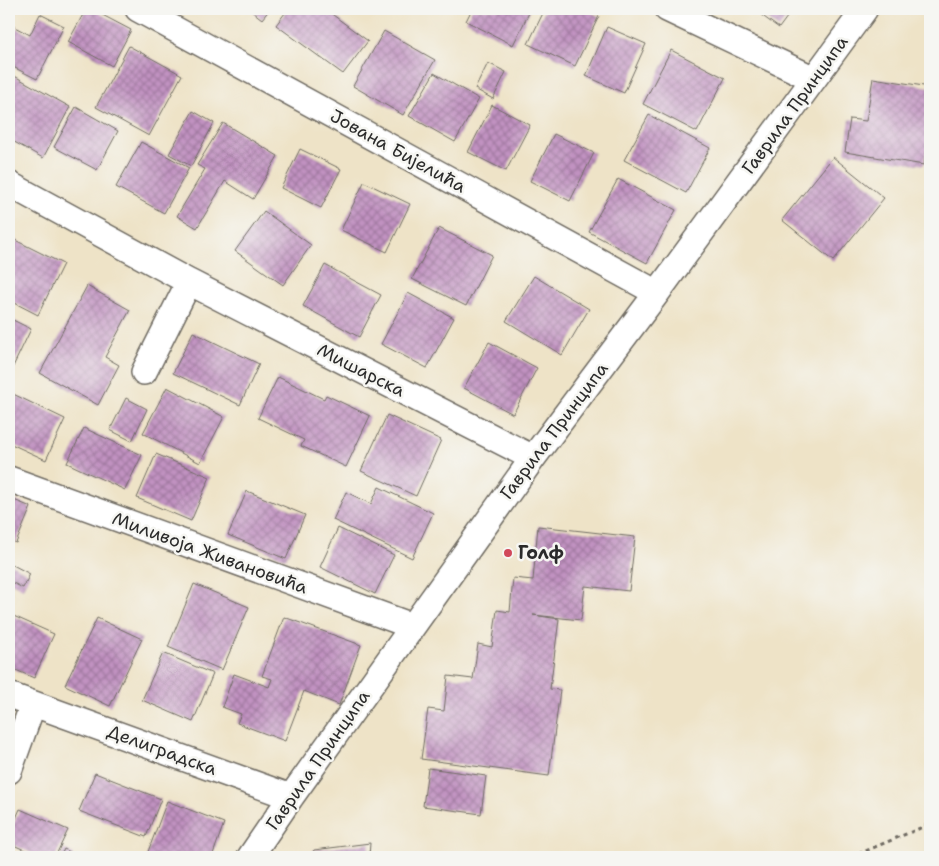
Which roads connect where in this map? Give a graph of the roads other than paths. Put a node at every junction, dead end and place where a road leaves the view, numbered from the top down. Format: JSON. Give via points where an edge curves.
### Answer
{"nodes":[{"id":1,"x":138,"y":9,"type":"edge"},
{"id":2,"x":666,"y":9,"type":"edge"},
{"id":3,"x":865,"y":9,"type":"edge"},
{"id":4,"x":814,"y":78,"type":"junction"},
{"id":5,"x":9,"y":184,"type":"edge"},
{"id":6,"x":189,"y":282,"type":"junction"},
{"id":7,"x":657,"y":293,"type":"junction"},
{"id":8,"x":144,"y":372,"type":"dead end"},
{"id":9,"x":533,"y":458,"type":"junction"},
{"id":10,"x":9,"y":479,"type":"edge"},
{"id":11,"x":412,"y":626,"type":"junction"},
{"id":12,"x":9,"y":695,"type":"edge"},
{"id":13,"x":32,"y":704,"type":"junction"},
{"id":14,"x":9,"y":771,"type":"edge"},
{"id":15,"x":291,"y":797,"type":"junction"},
{"id":16,"x":250,"y":857,"type":"edge"}],
"edges":[{"from":1,"to":7,"type":"street","name":"Јована Бијелића"},
{"from":2,"to":4,"type":"street"},
{"from":3,"to":4,"type":"street","name":"Гаврила Принципа"},
{"from":4,"to":7,"type":"street","name":"Гаврила Принципа"},
{"from":5,"to":6,"type":"street","name":"Мишарска"},
{"from":6,"to":8,"type":"street"},
{"from":6,"to":9,"type":"street","name":"Мишарска"},
{"from":7,"to":9,"type":"street","name":"Гаврила Принципа"},
{"from":9,"to":11,"type":"street","name":"Гаврила Принципа"},
{"from":10,"to":11,"type":"street","name":"Миливоја Живановића"},
{"from":11,"to":15,"type":"street","name":"Гаврила Принципа"},
{"from":12,"to":13,"type":"street","name":"Делиградска"},
{"from":13,"to":14,"type":"street"},
{"from":13,"to":15,"type":"street","name":"Делиградска"},
{"from":15,"to":16,"type":"street","name":"Гаврила Принципа"}]}
